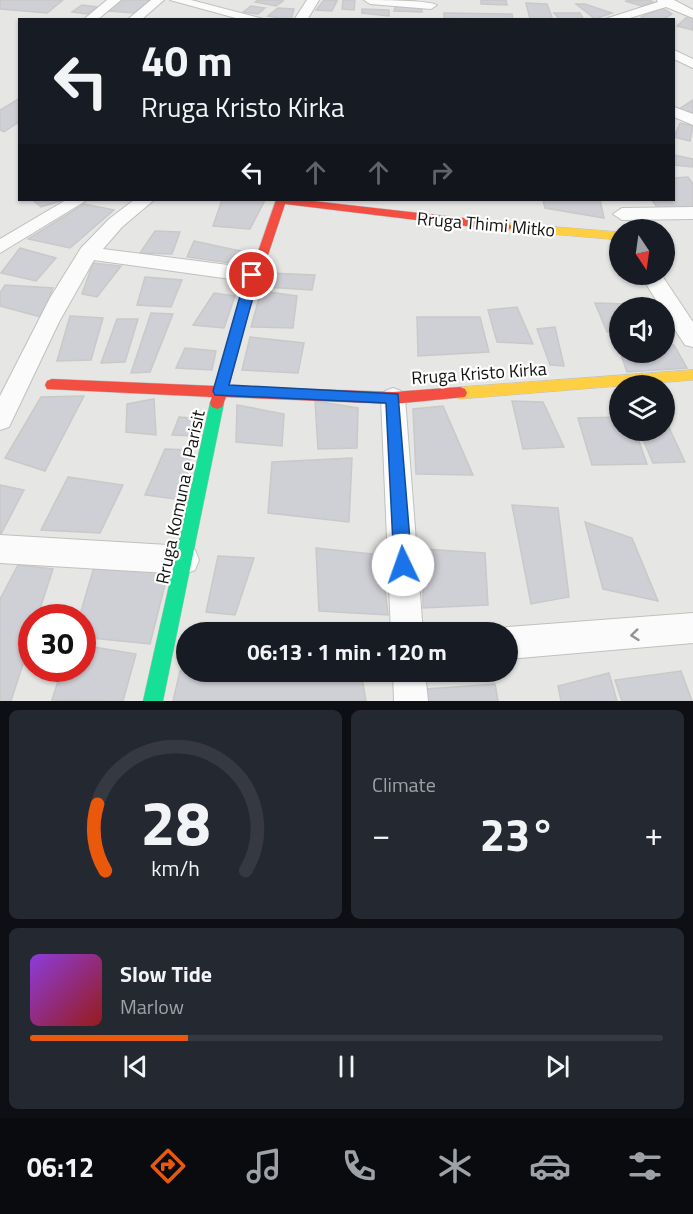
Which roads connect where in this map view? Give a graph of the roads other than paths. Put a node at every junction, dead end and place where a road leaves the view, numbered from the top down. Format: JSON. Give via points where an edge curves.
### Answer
{"nodes":[{"id":1,"x":115,"y":0,"type":"edge"},
{"id":2,"x":158,"y":0,"type":"edge"},
{"id":3,"x":176,"y":0,"type":"edge"},
{"id":4,"x":314,"y":0,"type":"edge"},
{"id":5,"x":370,"y":0,"type":"edge"},
{"id":6,"x":666,"y":1,"type":"edge"},
{"id":7,"x":432,"y":2,"type":"edge"},
{"id":8,"x":693,"y":14,"type":"edge"},
{"id":9,"x":239,"y":17,"type":"edge"},
{"id":10,"x":92,"y":18,"type":"edge"},
{"id":11,"x":136,"y":18,"type":"edge"},
{"id":12,"x":301,"y":18,"type":"edge"},
{"id":13,"x":428,"y":18,"type":"edge"},
{"id":14,"x":618,"y":18,"type":"edge"},
{"id":15,"x":675,"y":55,"type":"edge"},
{"id":16,"x":693,"y":64,"type":"edge"},
{"id":17,"x":675,"y":112,"type":"edge"},
{"id":18,"x":693,"y":120,"type":"edge"},
{"id":19,"x":76,"y":201,"type":"edge"},
{"id":20,"x":143,"y":201,"type":"edge"},
{"id":21,"x":281,"y":201,"type":"edge"},
{"id":22,"x":289,"y":201,"type":"edge"},
{"id":23,"x":693,"y":213,"type":"edge"},
{"id":24,"x":622,"y":214,"type":"edge"},
{"id":25,"x":609,"y":235,"type":"edge"},
{"id":26,"x":0,"y":247,"type":"edge"},
{"id":27,"x":88,"y":253,"type":"junction"},
{"id":28,"x":252,"y":275,"type":"junction"},
{"id":29,"x":657,"y":285,"type":"edge"},
{"id":30,"x":693,"y":339,"type":"edge"},
{"id":31,"x":693,"y":375,"type":"edge"},
{"id":32,"x":52,"y":386,"type":"dead end"},
{"id":33,"x":220,"y":391,"type":"junction"},
{"id":34,"x":393,"y":398,"type":"junction"},
{"id":35,"x":0,"y":420,"type":"edge"},
{"id":36,"x":0,"y":549,"type":"edge"},
{"id":37,"x":185,"y":560,"type":"junction"},
{"id":38,"x":179,"y":622,"type":"edge"},
{"id":39,"x":406,"y":622,"type":"edge"},
{"id":40,"x":693,"y":628,"type":"edge"},
{"id":41,"x":518,"y":642,"type":"edge"},
{"id":42,"x":176,"y":646,"type":"edge"},
{"id":43,"x":410,"y":682,"type":"edge"},
{"id":44,"x":153,"y":701,"type":"edge"},
{"id":45,"x":411,"y":701,"type":"edge"}],
"edges":[{"from":1,"to":10,"type":"street"},
{"from":2,"to":11,"type":"street"},
{"from":3,"to":9,"type":"street"},
{"from":4,"to":12,"type":"street"},
{"from":5,"to":7,"type":"street"},
{"from":6,"to":8,"type":"street"},
{"from":6,"to":14,"type":"street"},
{"from":7,"to":13,"type":"street"},
{"from":15,"to":16,"type":"street"},
{"from":17,"to":18,"type":"street"},
{"from":19,"to":26,"type":"street"},
{"from":20,"to":27,"type":"street","via":[[127,210]]},
{"from":21,"to":28,"type":"street","name":"Rruga Komuna e Parisit"},
{"from":22,"to":25,"type":"street","name":"Rruga Thimi Mitko","via":[[452,222]]},
{"from":23,"to":24,"type":"street"},
{"from":27,"to":28,"type":"street"},
{"from":27,"to":35,"type":"street"},
{"from":28,"to":33,"type":"street","name":"Rruga Komuna e Parisit"},
{"from":29,"to":30,"type":"street"},
{"from":31,"to":34,"type":"street","name":"Rruga Kristo Kirka"},
{"from":32,"to":33,"type":"street","name":"Rruga Kristo Kirka"},
{"from":33,"to":34,"type":"street","name":"Rruga Kristo Kirka"},
{"from":33,"to":37,"type":"street","name":"Rruga Komuna e Parisit"},
{"from":34,"to":39,"type":"street"},
{"from":36,"to":37,"type":"street"},
{"from":37,"to":38,"type":"street","name":"Rruga Komuna e Parisit"},
{"from":40,"to":41,"type":"street","one_way":true},
{"from":42,"to":44,"type":"street","name":"Rruga Komuna e Parisit"},
{"from":43,"to":45,"type":"street"}]}
